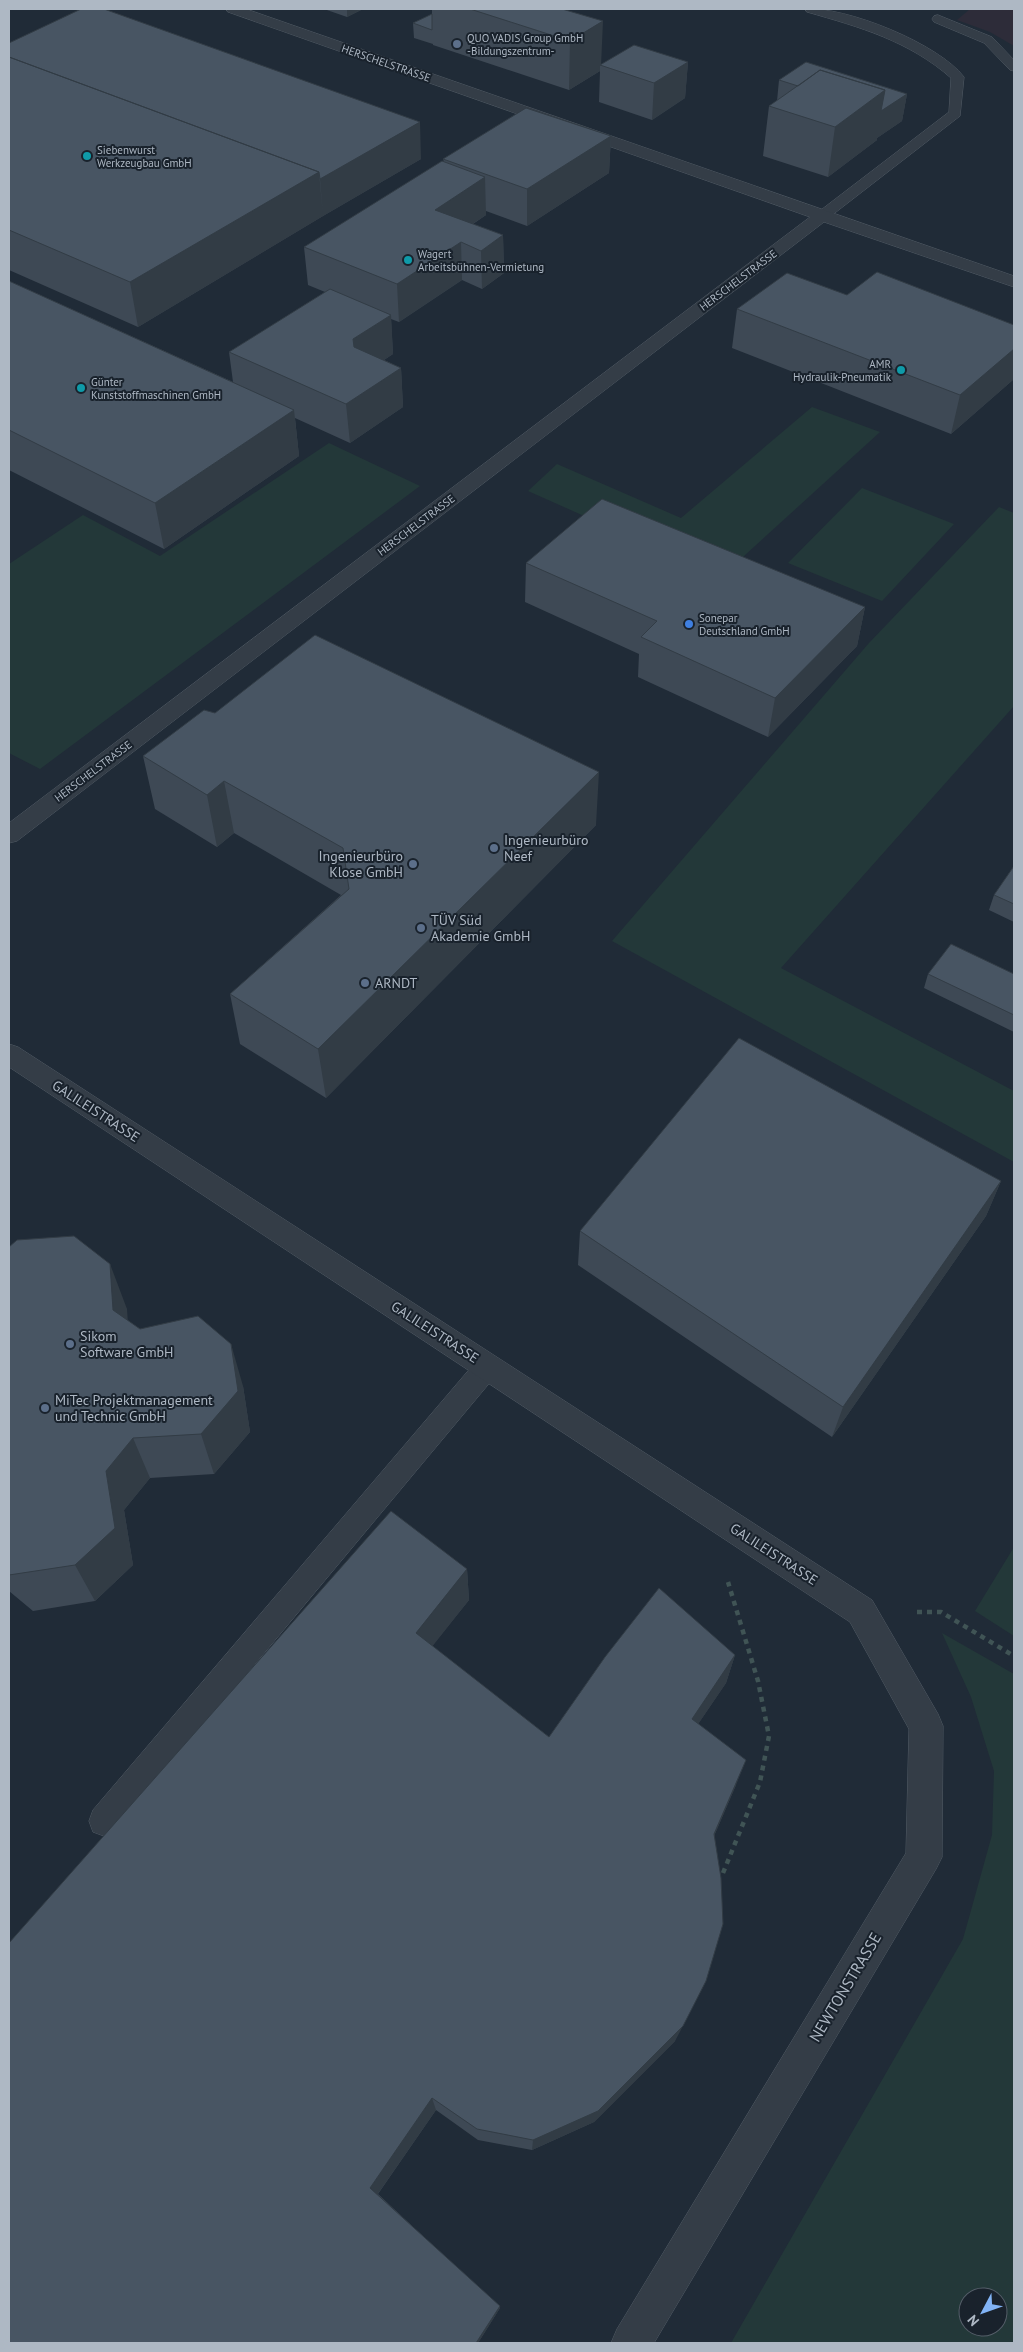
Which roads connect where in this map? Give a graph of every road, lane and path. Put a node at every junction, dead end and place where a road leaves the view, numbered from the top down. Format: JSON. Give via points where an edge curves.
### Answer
{"nodes":[{"id":1,"x":233,"y":9,"type":"edge"},
{"id":2,"x":811,"y":9,"type":"edge"},
{"id":3,"x":951,"y":9,"type":"edge"},
{"id":4,"x":913,"y":29,"type":"dead end"},
{"id":5,"x":896,"y":35,"type":"junction"},
{"id":6,"x":1014,"y":67,"type":"edge"},
{"id":7,"x":822,"y":216,"type":"junction"},
{"id":8,"x":1014,"y":282,"type":"edge"},
{"id":9,"x":9,"y":835,"type":"edge"},
{"id":10,"x":9,"y":1054,"type":"edge"},
{"id":11,"x":488,"y":1366,"type":"junction"},
{"id":12,"x":744,"y":1534,"type":"junction"},
{"id":13,"x":861,"y":1611,"type":"junction"},
{"id":14,"x":1014,"y":1656,"type":"edge"},
{"id":15,"x":104,"y":1821,"type":"dead end"},
{"id":16,"x":722,"y":1873,"type":"edge"},
{"id":17,"x":632,"y":2343,"type":"edge"}],
"edges":[{"from":1,"to":7,"type":"street","name":"HERSCHELSTRASSE"},
{"from":2,"to":5,"type":"lane"},
{"from":3,"to":6,"type":"lane","via":[[934,21],[988,40]]},
{"from":4,"to":5,"type":"lane"},
{"from":5,"to":7,"type":"lane","via":[[939,59],[958,77],[954,113]]},
{"from":7,"to":8,"type":"street","name":"HERSCHELSTRASSE"},
{"from":7,"to":9,"type":"street","name":"HERSCHELSTRASSE"},
{"from":10,"to":11,"type":"street","name":"GALILEISTRASSE"},
{"from":11,"to":12,"type":"street","name":"GALILEISTRASSE"},
{"from":11,"to":15,"type":"lane"},
{"from":12,"to":13,"type":"street","name":"GALILEISTRASSE"},
{"from":12,"to":16,"type":"path","via":[[725,1573],[758,1681],[769,1736],[760,1782]]},
{"from":13,"to":14,"type":"path","via":[[941,1612]]},
{"from":13,"to":17,"type":"street","name":"NEWTONSTRASSE","via":[[926,1726],[924,1857]]}]}
